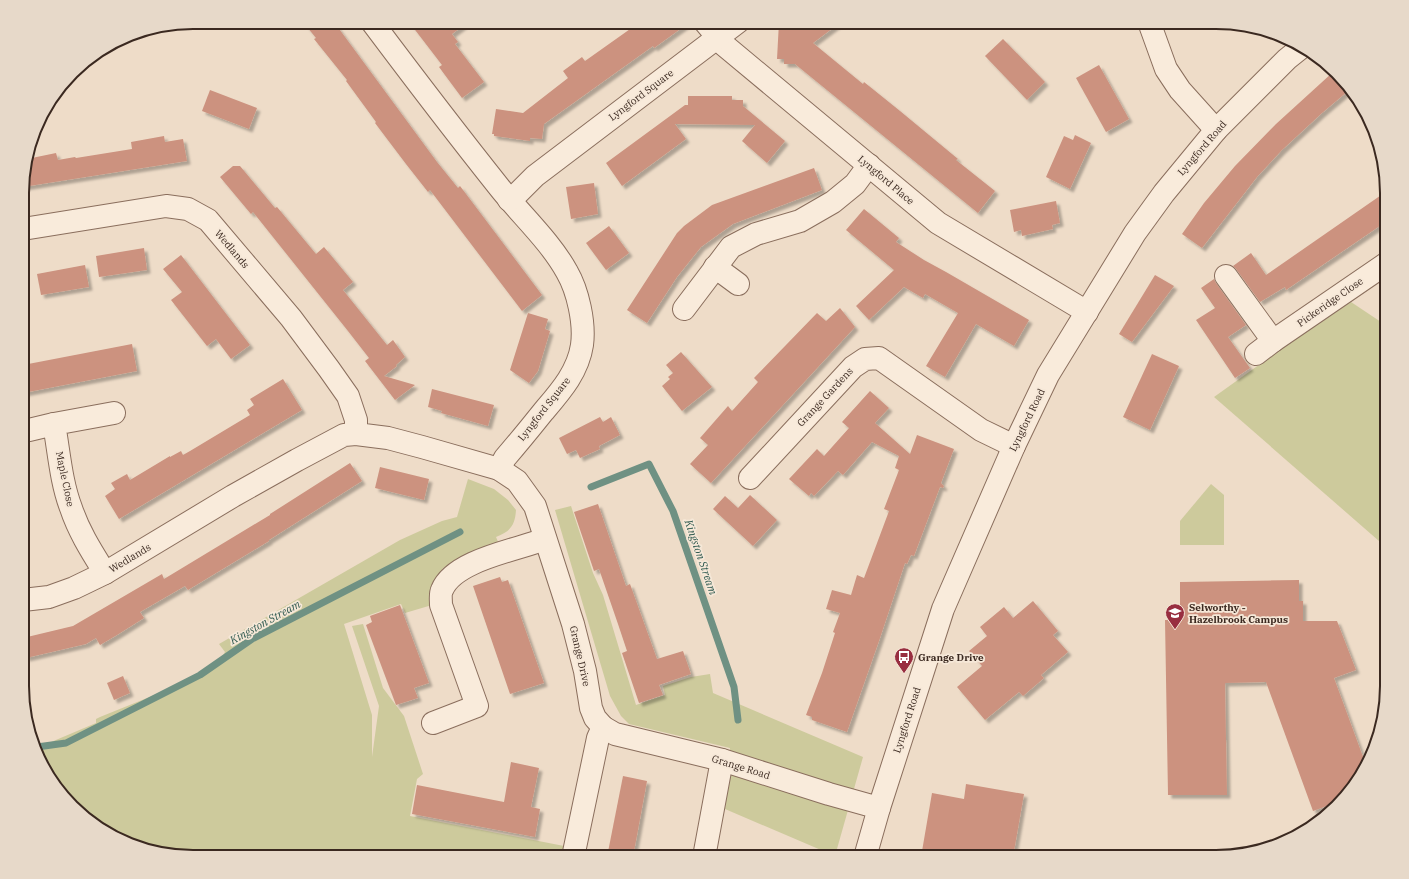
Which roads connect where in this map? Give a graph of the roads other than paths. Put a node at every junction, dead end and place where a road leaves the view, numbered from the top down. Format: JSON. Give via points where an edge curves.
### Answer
{"nodes":[{"id":1,"x":377,"y":29,"type":"edge"},
{"id":2,"x":1152,"y":29,"type":"edge"},
{"id":3,"x":711,"y":30,"type":"edge"},
{"id":4,"x":1297,"y":51,"type":"edge"},
{"id":5,"x":1216,"y":130,"type":"junction"},
{"id":6,"x":869,"y":165,"type":"junction"},
{"id":7,"x":509,"y":200,"type":"junction"},
{"id":8,"x":29,"y":228,"type":"edge"},
{"id":9,"x":715,"y":267,"type":"junction"},
{"id":10,"x":1380,"y":268,"type":"edge"},
{"id":11,"x":1226,"y":276,"type":"dead end"},
{"id":12,"x":738,"y":284,"type":"dead end"},
{"id":13,"x":684,"y":309,"type":"dead end"},
{"id":14,"x":1087,"y":312,"type":"junction"},
{"id":15,"x":1273,"y":342,"type":"junction"},
{"id":16,"x":1256,"y":354,"type":"dead end"},
{"id":17,"x":114,"y":414,"type":"dead end"},
{"id":18,"x":54,"y":424,"type":"junction"},
{"id":19,"x":29,"y":430,"type":"edge"},
{"id":20,"x":356,"y":434,"type":"junction"},
{"id":21,"x":1014,"y":446,"type":"junction"},
{"id":22,"x":499,"y":469,"type":"junction"},
{"id":23,"x":750,"y":478,"type":"dead end"},
{"id":24,"x":545,"y":539,"type":"junction"},
{"id":25,"x":105,"y":573,"type":"junction"},
{"id":26,"x":29,"y":599,"type":"edge"},
{"id":27,"x":433,"y":723,"type":"dead end"},
{"id":28,"x":603,"y":727,"type":"junction"},
{"id":29,"x":722,"y":760,"type":"junction"},
{"id":30,"x":879,"y":808,"type":"junction"},
{"id":31,"x":574,"y":850,"type":"edge"},
{"id":32,"x":705,"y":850,"type":"edge"},
{"id":33,"x":867,"y":850,"type":"edge"}],
"edges":[{"from":1,"to":7,"type":"street","name":"Lyngford Square"},
{"from":2,"to":5,"type":"street","via":[[1166,68],[1180,90]]},
{"from":3,"to":6,"type":"street","name":"Lyngford Place","via":[[724,45]]},
{"from":3,"to":7,"type":"street","name":"Lyngford Square"},
{"from":4,"to":5,"type":"street","name":"Lyngford Road"},
{"from":5,"to":14,"type":"street","name":"Lyngford Road","via":[[1135,233]]},
{"from":6,"to":9,"type":"street","via":[[855,184],[833,202],[800,221],[756,234],[731,247]]},
{"from":6,"to":14,"type":"street","name":"Lyngford Place","via":[[938,223]]},
{"from":7,"to":22,"type":"street","name":"Lyngford Square","via":[[545,241],[567,272],[577,297],[582,325],[582,344],[578,363],[567,382],[505,458]]},
{"from":8,"to":20,"type":"street","name":"Wedlands","via":[[166,206],[188,209],[208,220],[291,318],[348,396],[356,420]]},
{"from":9,"to":12,"type":"street"},
{"from":9,"to":13,"type":"street"},
{"from":10,"to":15,"type":"street","name":"Pickeridge Close"},
{"from":11,"to":15,"type":"street"},
{"from":14,"to":21,"type":"street","name":"Lyngford Road","via":[[1048,376]]},
{"from":15,"to":16,"type":"street","name":"Pickeridge Close"},
{"from":17,"to":18,"type":"street"},
{"from":18,"to":19,"type":"street"},
{"from":18,"to":25,"type":"street","name":"Maple Close","via":[[64,485],[71,509],[85,541]]},
{"from":20,"to":22,"type":"street","name":"Wedlands","via":[[388,438]]},
{"from":20,"to":25,"type":"street","name":"Wedlands","via":[[344,435],[296,460]]},
{"from":21,"to":23,"type":"street","name":"Grange Gardens","via":[[981,430],[879,358],[864,359],[852,367]]},
{"from":21,"to":30,"type":"street","name":"Lyngford Road","via":[[943,609]]},
{"from":22,"to":24,"type":"street","name":"Grange Drive","via":[[517,481],[534,506]]},
{"from":24,"to":27,"type":"street","via":[[476,562],[448,579],[442,591],[441,605],[477,706]]},
{"from":24,"to":28,"type":"street","name":"Grange Drive","via":[[573,624],[595,718]]},
{"from":25,"to":26,"type":"street","name":"Wedlands","via":[[74,588]]},
{"from":28,"to":29,"type":"street","name":"Grange Road","via":[[615,734]]},
{"from":28,"to":31,"type":"street","via":[[598,738]]},
{"from":29,"to":30,"type":"street","name":"Grange Road"},
{"from":29,"to":32,"type":"street"},
{"from":30,"to":33,"type":"street","name":"Lyngford Road"}]}
